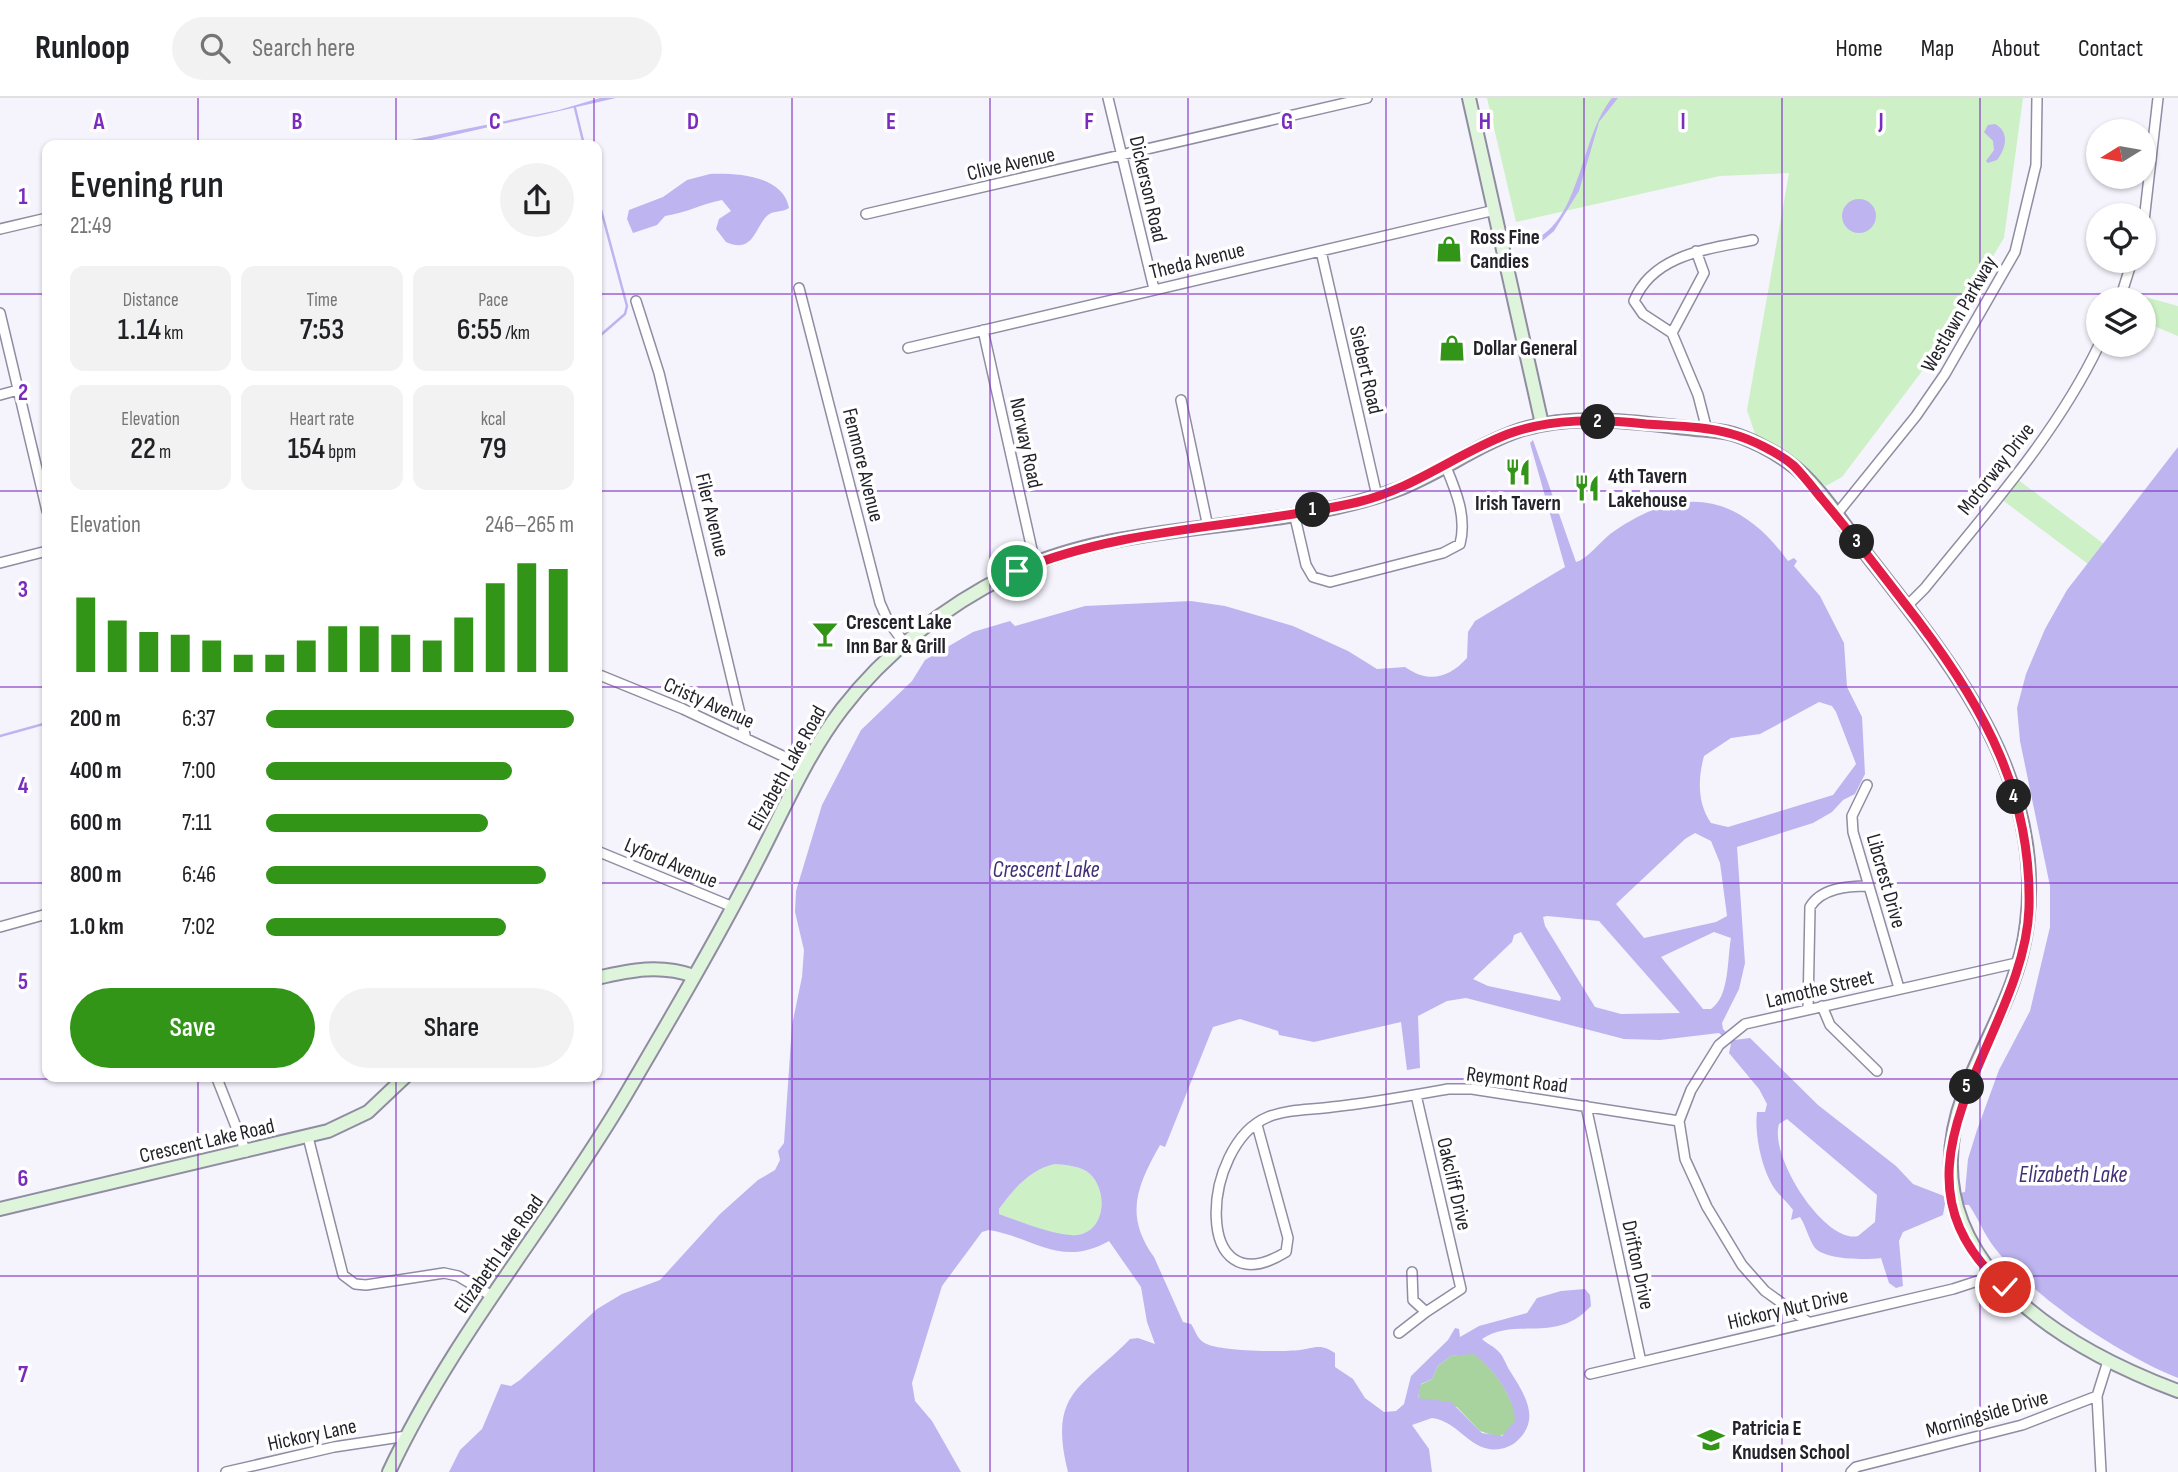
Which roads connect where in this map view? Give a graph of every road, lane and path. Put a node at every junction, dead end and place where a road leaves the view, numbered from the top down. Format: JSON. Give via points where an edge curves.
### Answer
{"nodes":[{"id":1,"x":1108,"y":98,"type":"edge"},
{"id":2,"x":1367,"y":98,"type":"edge"},
{"id":3,"x":1469,"y":98,"type":"edge"},
{"id":4,"x":2037,"y":98,"type":"edge"},
{"id":5,"x":2158,"y":98,"type":"edge"},
{"id":6,"x":1123,"y":157,"type":"junction"},
{"id":7,"x":2146,"y":203,"type":"edge"},
{"id":8,"x":1494,"y":210,"type":"junction"},
{"id":9,"x":866,"y":214,"type":"dead end"},
{"id":10,"x":42,"y":219,"type":"edge"},
{"id":11,"x":0,"y":229,"type":"edge"},
{"id":12,"x":1753,"y":240,"type":"dead end"},
{"id":13,"x":1321,"y":251,"type":"junction"},
{"id":14,"x":1696,"y":251,"type":"junction"},
{"id":15,"x":799,"y":288,"type":"dead end"},
{"id":16,"x":1154,"y":289,"type":"junction"},
{"id":17,"x":636,"y":301,"type":"dead end"},
{"id":18,"x":0,"y":313,"type":"edge"},
{"id":19,"x":983,"y":330,"type":"junction"},
{"id":20,"x":1672,"y":333,"type":"junction"},
{"id":21,"x":908,"y":348,"type":"dead end"},
{"id":22,"x":2092,"y":357,"type":"edge"},
{"id":23,"x":18,"y":390,"type":"junction"},
{"id":24,"x":0,"y":395,"type":"edge"},
{"id":25,"x":1181,"y":400,"type":"dead end"},
{"id":26,"x":1542,"y":424,"type":"junction"},
{"id":27,"x":1707,"y":430,"type":"junction"},
{"id":28,"x":1446,"y":467,"type":"junction"},
{"id":29,"x":42,"y":489,"type":"edge"},
{"id":30,"x":1377,"y":496,"type":"junction"},
{"id":31,"x":1294,"y":513,"type":"junction"},
{"id":32,"x":1836,"y":515,"type":"junction"},
{"id":33,"x":1208,"y":527,"type":"junction"},
{"id":34,"x":42,"y":552,"type":"edge"},
{"id":35,"x":0,"y":563,"type":"edge"},
{"id":36,"x":1035,"y":563,"type":"junction"},
{"id":37,"x":1907,"y":606,"type":"junction"},
{"id":38,"x":905,"y":645,"type":"junction"},
{"id":39,"x":602,"y":676,"type":"edge"},
{"id":40,"x":746,"y":739,"type":"junction"},
{"id":41,"x":806,"y":767,"type":"junction"},
{"id":42,"x":1867,"y":785,"type":"dead end"},
{"id":43,"x":602,"y":853,"type":"edge"},
{"id":44,"x":1868,"y":886,"type":"junction"},
{"id":45,"x":733,"y":907,"type":"junction"},
{"id":46,"x":42,"y":915,"type":"edge"},
{"id":47,"x":0,"y":927,"type":"edge"},
{"id":48,"x":2021,"y":962,"type":"junction"},
{"id":49,"x":694,"y":976,"type":"junction"},
{"id":50,"x":602,"y":977,"type":"edge"},
{"id":51,"x":1899,"y":988,"type":"junction"},
{"id":52,"x":1822,"y":1006,"type":"junction"},
{"id":53,"x":1808,"y":1009,"type":"junction"},
{"id":54,"x":1877,"y":1071,"type":"dead end"},
{"id":55,"x":218,"y":1082,"type":"edge"},
{"id":56,"x":399,"y":1082,"type":"edge"},
{"id":57,"x":1416,"y":1095,"type":"junction"},
{"id":58,"x":1586,"y":1106,"type":"junction"},
{"id":59,"x":1679,"y":1121,"type":"junction"},
{"id":60,"x":1257,"y":1125,"type":"junction"},
{"id":61,"x":308,"y":1137,"type":"junction"},
{"id":62,"x":246,"y":1152,"type":"junction"},
{"id":63,"x":0,"y":1209,"type":"edge"},
{"id":64,"x":1412,"y":1272,"type":"dead end"},
{"id":65,"x":1993,"y":1276,"type":"junction"},
{"id":66,"x":492,"y":1296,"type":"junction"},
{"id":67,"x":1426,"y":1312,"type":"junction"},
{"id":68,"x":1808,"y":1322,"type":"junction"},
{"id":69,"x":1399,"y":1333,"type":"dead end"},
{"id":70,"x":1641,"y":1362,"type":"junction"},
{"id":71,"x":2108,"y":1362,"type":"junction"},
{"id":72,"x":1590,"y":1374,"type":"dead end"},
{"id":73,"x":2178,"y":1391,"type":"edge"},
{"id":74,"x":2097,"y":1396,"type":"junction"},
{"id":75,"x":407,"y":1436,"type":"junction"},
{"id":76,"x":226,"y":1472,"type":"edge"},
{"id":77,"x":389,"y":1472,"type":"edge"},
{"id":78,"x":1851,"y":1472,"type":"edge"},
{"id":79,"x":2101,"y":1472,"type":"edge"}],
"edges":[{"from":1,"to":6,"type":"street","name":"Dickerson Road"},
{"from":2,"to":6,"type":"street","name":"Clive Avenue"},
{"from":3,"to":8,"type":"street"},
{"from":4,"to":32,"type":"street","name":"Westlawn Parkway","via":[[2036,165],[2015,252],[1945,374]]},
{"from":5,"to":7,"type":"street"},
{"from":6,"to":9,"type":"street","name":"Clive Avenue"},
{"from":6,"to":16,"type":"street","name":"Dickerson Road"},
{"from":8,"to":13,"type":"street","name":"Theda Avenue"},
{"from":8,"to":26,"type":"street"},
{"from":10,"to":11,"type":"street"},
{"from":12,"to":14,"type":"street"},
{"from":13,"to":16,"type":"street","name":"Theda Avenue"},
{"from":13,"to":30,"type":"street","name":"Siebert Road"},
{"from":14,"to":20,"type":"street","via":[[1704,273]]},
{"from":14,"to":20,"type":"street","via":[[1678,257],[1641,284],[1634,301],[1643,314]]},
{"from":15,"to":38,"type":"street","name":"Fenmore Avenue","via":[[880,603]]},
{"from":16,"to":19,"type":"street","name":"Theda Avenue"},
{"from":17,"to":40,"type":"street","name":"Filer Avenue","via":[[666,399]]},
{"from":18,"to":23,"type":"street"},
{"from":19,"to":21,"type":"street","name":"Theda Avenue"},
{"from":19,"to":36,"type":"street","name":"Norway Road"},
{"from":20,"to":27,"type":"street"},
{"from":22,"to":37,"type":"street","name":"Motorway Drive","via":[[2041,441]]},
{"from":23,"to":24,"type":"street"},
{"from":23,"to":29,"type":"street"},
{"from":25,"to":33,"type":"street"},
{"from":26,"to":27,"type":"street","name":"Elizabeth Lake Road","via":[[1620,422]]},
{"from":26,"to":28,"type":"street","name":"Elizabeth Lake Road","via":[[1494,440]]},
{"from":27,"to":32,"type":"street","name":"Elizabeth Lake Road","via":[[1731,433],[1792,464]]},
{"from":28,"to":30,"type":"street","name":"Elizabeth Lake Road"},
{"from":28,"to":31,"type":"street","via":[[1458,496],[1463,533],[1460,544],[1443,553],[1330,582],[1312,577]]},
{"from":30,"to":31,"type":"street","name":"Elizabeth Lake Road"},
{"from":31,"to":33,"type":"street","name":"Elizabeth Lake Road"},
{"from":32,"to":37,"type":"street","name":"Elizabeth Lake Road"},
{"from":33,"to":36,"type":"street","name":"Elizabeth Lake Road"},
{"from":34,"to":35,"type":"street"},
{"from":36,"to":38,"type":"street","name":"Elizabeth Lake Road","via":[[970,596]]},
{"from":37,"to":48,"type":"street","name":"Elizabeth Lake Road","via":[[1953,667],[1990,728],[2008,777],[2025,836],[2028,871],[2029,913]]},
{"from":38,"to":41,"type":"street","name":"Elizabeth Lake Road","via":[[847,702]]},
{"from":39,"to":40,"type":"street","name":"Cristy Avenue"},
{"from":40,"to":41,"type":"street","name":"Cristy Avenue"},
{"from":41,"to":45,"type":"street","name":"Elizabeth Lake Road"},
{"from":42,"to":44,"type":"street","name":"Libcrest Drive","via":[[1852,816]]},
{"from":43,"to":45,"type":"street","name":"Lyford Avenue"},
{"from":44,"to":51,"type":"street","name":"Libcrest Drive"},
{"from":44,"to":53,"type":"street","via":[[1832,891],[1810,907]]},
{"from":45,"to":49,"type":"street","name":"Elizabeth Lake Road"},
{"from":46,"to":47,"type":"street"},
{"from":48,"to":51,"type":"street","name":"Lamothe Street"},
{"from":48,"to":65,"type":"street","name":"Elizabeth Lake Road","via":[[1961,1104],[1951,1150],[1955,1209],[1971,1247]]},
{"from":49,"to":50,"type":"street","via":[[652,968]]},
{"from":49,"to":66,"type":"street","name":"Elizabeth Lake Road","via":[[583,1165]]},
{"from":51,"to":52,"type":"street","name":"Lamothe Street"},
{"from":52,"to":53,"type":"street","name":"Lamothe Street"},
{"from":52,"to":54,"type":"street","via":[[1830,1026]]},
{"from":53,"to":59,"type":"street","name":"Lamothe Street","via":[[1745,1024],[1727,1037],[1691,1090]]},
{"from":55,"to":62,"type":"street"},
{"from":56,"to":61,"type":"street","name":"Crescent Lake Road","via":[[363,1115]]},
{"from":57,"to":58,"type":"street","name":"Reymont Road","via":[[1472,1089]]},
{"from":57,"to":60,"type":"street","name":"Reymont Road","via":[[1290,1112]]},
{"from":57,"to":67,"type":"street","name":"Oakcliff Drive","via":[[1461,1289]]},
{"from":58,"to":59,"type":"street","name":"Reymont Road"},
{"from":58,"to":70,"type":"street","name":"Drifton Drive"},
{"from":59,"to":68,"type":"street","via":[[1692,1179],[1725,1239],[1765,1290]]},
{"from":60,"to":60,"type":"street","name":"Reymont Road","via":[[1288,1238],[1286,1252],[1268,1261],[1240,1265],[1229,1259],[1222,1245],[1217,1190],[1225,1163],[1242,1135]]},
{"from":61,"to":62,"type":"street","name":"Crescent Lake Road"},
{"from":61,"to":66,"type":"street","via":[[343,1275],[366,1285],[451,1274]]},
{"from":62,"to":63,"type":"street","name":"Crescent Lake Road"},
{"from":64,"to":67,"type":"street","via":[[1413,1300]]},
{"from":65,"to":68,"type":"street","name":"Hickory Nut Drive"},
{"from":65,"to":71,"type":"street","name":"Elizabeth Lake Road","via":[[2056,1328]]},
{"from":66,"to":75,"type":"street","name":"Elizabeth Lake Road"},
{"from":67,"to":69,"type":"street"},
{"from":68,"to":70,"type":"street","name":"Hickory Nut Drive"},
{"from":70,"to":72,"type":"street","name":"Hickory Nut Drive"},
{"from":71,"to":73,"type":"street","name":"Elizabeth Lake Road"},
{"from":71,"to":74,"type":"street"},
{"from":74,"to":78,"type":"street","name":"Morningside Drive","via":[[2022,1424]]},
{"from":74,"to":79,"type":"street"},
{"from":75,"to":76,"type":"street","name":"Hickory Lane"},
{"from":75,"to":77,"type":"street","name":"Elizabeth Lake Road"}]}
